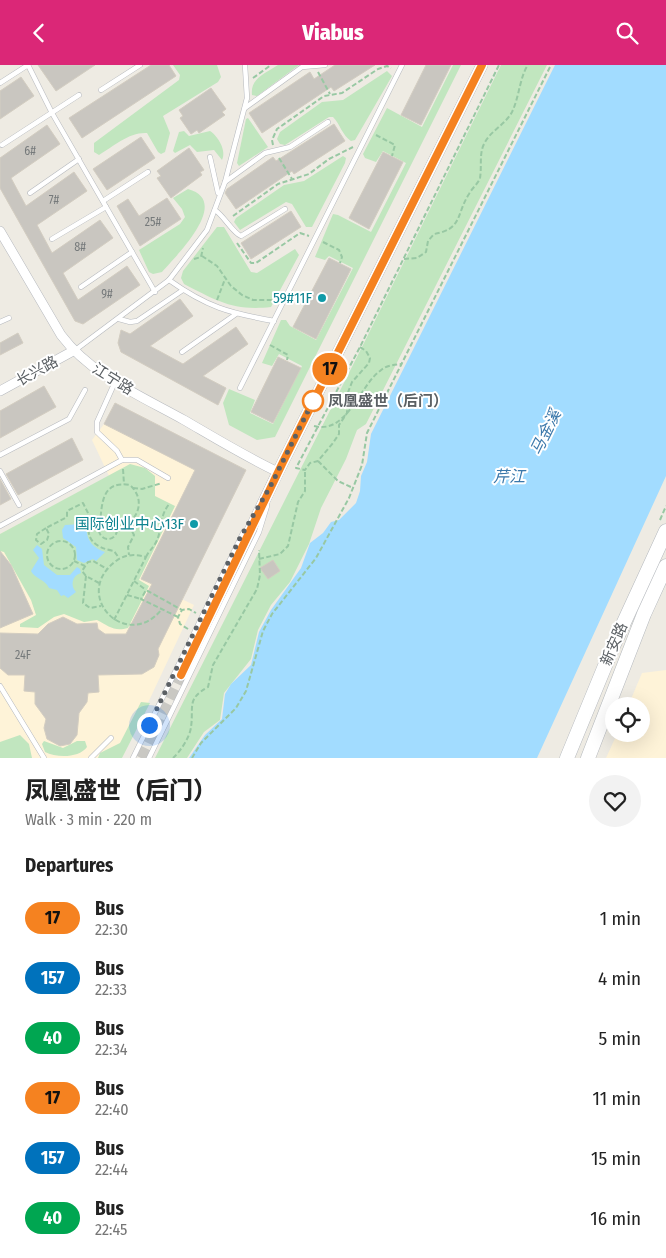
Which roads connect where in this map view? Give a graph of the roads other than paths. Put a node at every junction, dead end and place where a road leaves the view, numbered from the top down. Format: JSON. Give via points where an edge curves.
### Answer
{"nodes":[{"id":1,"x":28,"y":65,"type":"edge"},
{"id":2,"x":140,"y":65,"type":"edge"},
{"id":3,"x":245,"y":65,"type":"edge"},
{"id":4,"x":325,"y":65,"type":"edge"},
{"id":5,"x":402,"y":65,"type":"edge"},
{"id":6,"x":482,"y":65,"type":"edge"},
{"id":7,"x":0,"y":83,"type":"edge"},
{"id":8,"x":101,"y":90,"type":"dead end"},
{"id":9,"x":79,"y":95,"type":"dead end"},
{"id":10,"x":245,"y":108,"type":"junction"},
{"id":11,"x":52,"y":113,"type":"junction"},
{"id":12,"x":328,"y":122,"type":"dead end"},
{"id":13,"x":2,"y":145,"type":"dead end"},
{"id":14,"x":210,"y":157,"type":"dead end"},
{"id":15,"x":79,"y":159,"type":"junction"},
{"id":16,"x":148,"y":172,"type":"dead end"},
{"id":17,"x":225,"y":182,"type":"junction"},
{"id":18,"x":30,"y":193,"type":"dead end"},
{"id":19,"x":219,"y":195,"type":"junction"},
{"id":20,"x":103,"y":201,"type":"junction"},
{"id":21,"x":106,"y":207,"type":"junction"},
{"id":22,"x":215,"y":209,"type":"junction"},
{"id":23,"x":285,"y":209,"type":"dead end"},
{"id":24,"x":0,"y":231,"type":"edge"},
{"id":25,"x":52,"y":239,"type":"dead end"},
{"id":26,"x":132,"y":253,"type":"junction"},
{"id":27,"x":169,"y":280,"type":"junction"},
{"id":28,"x":81,"y":287,"type":"dead end"},
{"id":29,"x":183,"y":290,"type":"junction"},
{"id":30,"x":155,"y":292,"type":"junction"},
{"id":31,"x":236,"y":314,"type":"junction"},
{"id":32,"x":9,"y":318,"type":"dead end"},
{"id":33,"x":119,"y":319,"type":"junction"},
{"id":34,"x":274,"y":321,"type":"junction"},
{"id":35,"x":0,"y":323,"type":"edge"},
{"id":36,"x":73,"y":351,"type":"junction"},
{"id":37,"x":182,"y":352,"type":"dead end"},
{"id":38,"x":115,"y":382,"type":"junction"},
{"id":39,"x":240,"y":388,"type":"dead end"},
{"id":40,"x":85,"y":390,"type":"dead end"},
{"id":41,"x":0,"y":391,"type":"edge"},
{"id":42,"x":0,"y":455,"type":"edge"},
{"id":43,"x":122,"y":460,"type":"junction"},
{"id":44,"x":0,"y":471,"type":"edge"},
{"id":45,"x":278,"y":472,"type":"junction"},
{"id":46,"x":168,"y":478,"type":"road end"},
{"id":47,"x":270,"y":487,"type":"junction"},
{"id":48,"x":19,"y":505,"type":"dead end"},
{"id":49,"x":0,"y":526,"type":"edge"},
{"id":50,"x":666,"y":531,"type":"edge"},
{"id":51,"x":666,"y":566,"type":"edge"},
{"id":52,"x":181,"y":675,"type":"tunnel mouth"},
{"id":53,"x":0,"y":686,"type":"edge"},
{"id":54,"x":110,"y":738,"type":"dead end"},
{"id":55,"x":44,"y":758,"type":"edge"},
{"id":56,"x":91,"y":758,"type":"edge"},
{"id":57,"x":133,"y":758,"type":"edge"},
{"id":58,"x":149,"y":758,"type":"edge"},
{"id":59,"x":567,"y":758,"type":"edge"},
{"id":60,"x":588,"y":758,"type":"edge"}],
"edges":[{"from":1,"to":7,"type":"lane"},
{"from":1,"to":11,"type":"lane"},
{"from":2,"to":8,"type":"lane"},
{"from":3,"to":10,"type":"lane"},
{"from":4,"to":10,"type":"lane","via":[[302,67]]},
{"from":5,"to":34,"type":"lane"},
{"from":6,"to":45,"type":"street"},
{"from":9,"to":11,"type":"lane"},
{"from":10,"to":17,"type":"lane"},
{"from":11,"to":13,"type":"lane"},
{"from":11,"to":15,"type":"lane"},
{"from":12,"to":17,"type":"lane","via":[[290,147],[265,153]]},
{"from":14,"to":19,"type":"lane"},
{"from":15,"to":18,"type":"lane"},
{"from":15,"to":20,"type":"lane"},
{"from":16,"to":20,"type":"lane"},
{"from":17,"to":19,"type":"lane"},
{"from":19,"to":22,"type":"lane"},
{"from":20,"to":21,"type":"lane"},
{"from":21,"to":25,"type":"lane"},
{"from":21,"to":26,"type":"lane"},
{"from":22,"to":23,"type":"lane","via":[[238,236]]},
{"from":22,"to":27,"type":"lane","via":[[207,231]]},
{"from":24,"to":36,"type":"street","name":"江宁路"},
{"from":26,"to":28,"type":"lane"},
{"from":26,"to":30,"type":"lane"},
{"from":27,"to":29,"type":"lane"},
{"from":27,"to":30,"type":"lane"},
{"from":29,"to":31,"type":"lane","via":[[214,307]]},
{"from":29,"to":33,"type":"lane","via":[[137,321]]},
{"from":30,"to":33,"type":"lane"},
{"from":31,"to":34,"type":"lane"},
{"from":31,"to":37,"type":"lane"},
{"from":32,"to":35,"type":"lane"},
{"from":33,"to":36,"type":"lane"},
{"from":34,"to":39,"type":"lane"},
{"from":36,"to":38,"type":"street","name":"江宁路"},
{"from":36,"to":41,"type":"street","name":"长兴路"},
{"from":38,"to":43,"type":"lane","via":[[97,422],[97,432]]},
{"from":38,"to":45,"type":"street","name":"江宁路"},
{"from":40,"to":42,"type":"lane","via":[[70,419]]},
{"from":43,"to":46,"type":"lane","via":[[138,460]]},
{"from":43,"to":49,"type":"lane"},
{"from":44,"to":48,"type":"lane"},
{"from":45,"to":47,"type":"street"},
{"from":47,"to":52,"type":"street"},
{"from":47,"to":57,"type":"lane","via":[[240,538]]},
{"from":47,"to":58,"type":"lane","via":[[259,532]]},
{"from":50,"to":59,"type":"main road","name":"新安路"},
{"from":51,"to":60,"type":"main road","name":"新安路"},
{"from":53,"to":55,"type":"lane"},
{"from":54,"to":56,"type":"lane"}]}
